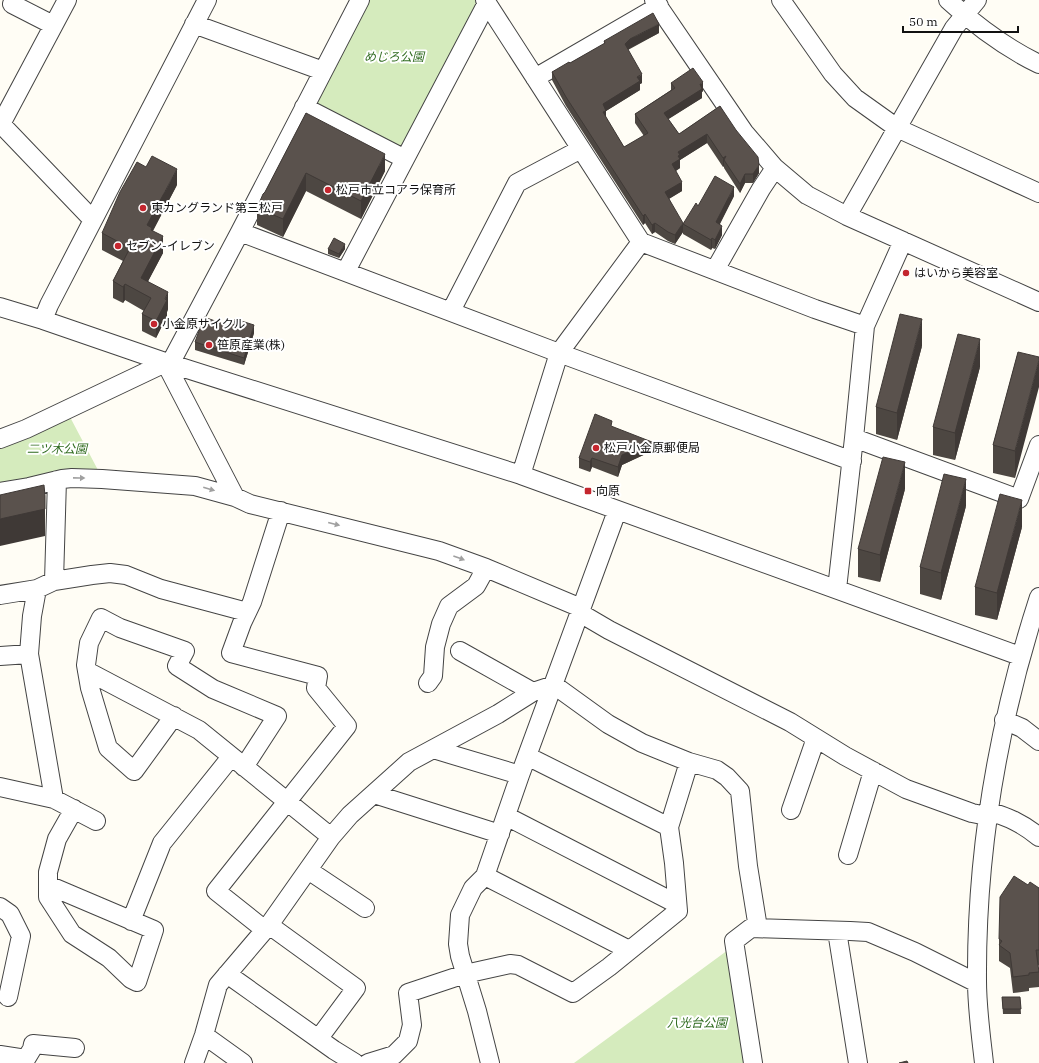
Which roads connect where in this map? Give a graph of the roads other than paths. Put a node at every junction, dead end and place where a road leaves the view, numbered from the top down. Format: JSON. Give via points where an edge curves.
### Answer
{"nodes":[{"id":1,"x":67,"y":0,"type":"edge"},
{"id":2,"x":206,"y":0,"type":"edge"},
{"id":3,"x":360,"y":0,"type":"edge"},
{"id":4,"x":781,"y":0,"type":"edge"},
{"id":5,"x":948,"y":0,"type":"edge"},
{"id":6,"x":977,"y":0,"type":"edge"},
{"id":7,"x":486,"y":1,"type":"edge"},
{"id":8,"x":657,"y":3,"type":"edge"},
{"id":9,"x":12,"y":4,"type":"dead end"},
{"id":10,"x":964,"y":15,"type":"junction"},
{"id":11,"x":194,"y":24,"type":"junction"},
{"id":12,"x":53,"y":25,"type":"junction"},
{"id":13,"x":1039,"y":64,"type":"edge"},
{"id":14,"x":323,"y":71,"type":"junction"},
{"id":15,"x":535,"y":78,"type":"junction"},
{"id":16,"x":304,"y":107,"type":"junction"},
{"id":17,"x":896,"y":128,"type":"junction"},
{"id":18,"x":581,"y":149,"type":"junction"},
{"id":19,"x":404,"y":159,"type":"junction"},
{"id":20,"x":775,"y":168,"type":"junction"},
{"id":21,"x":1039,"y":193,"type":"edge"},
{"id":22,"x":847,"y":216,"type":"junction"},
{"id":23,"x":92,"y":219,"type":"junction"},
{"id":24,"x":240,"y":232,"type":"junction"},
{"id":25,"x":904,"y":241,"type":"junction"},
{"id":26,"x":641,"y":242,"type":"junction"},
{"id":27,"x":714,"y":270,"type":"junction"},
{"id":28,"x":346,"y":271,"type":"junction"},
{"id":29,"x":1038,"y":301,"type":"edge"},
{"id":30,"x":0,"y":307,"type":"edge"},
{"id":31,"x":451,"y":311,"type":"junction"},
{"id":32,"x":43,"y":320,"type":"junction"},
{"id":33,"x":865,"y":326,"type":"junction"},
{"id":34,"x":559,"y":353,"type":"junction"},
{"id":35,"x":166,"y":363,"type":"junction"},
{"id":36,"x":854,"y":438,"type":"junction"},
{"id":37,"x":0,"y":439,"type":"edge"},
{"id":38,"x":1039,"y":445,"type":"edge"},
{"id":39,"x":852,"y":461,"type":"junction"},
{"id":40,"x":521,"y":475,"type":"junction"},
{"id":41,"x":57,"y":480,"type":"junction"},
{"id":42,"x":0,"y":492,"type":"edge"},
{"id":43,"x":235,"y":497,"type":"junction"},
{"id":44,"x":281,"y":511,"type":"junction"},
{"id":45,"x":617,"y":511,"type":"junction"},
{"id":46,"x":486,"y":568,"type":"junction"},
{"id":47,"x":54,"y":581,"type":"junction"},
{"id":48,"x":37,"y":589,"type":"junction"},
{"id":49,"x":837,"y":589,"type":"junction"},
{"id":50,"x":0,"y":594,"type":"edge"},
{"id":51,"x":1039,"y":597,"type":"edge"},
{"id":52,"x":580,"y":611,"type":"junction"},
{"id":53,"x":247,"y":612,"type":"junction"},
{"id":54,"x":460,"y":651,"type":"dead end"},
{"id":55,"x":29,"y":654,"type":"junction"},
{"id":56,"x":0,"y":656,"type":"edge"},
{"id":57,"x":1020,"y":656,"type":"junction"},
{"id":58,"x":86,"y":671,"type":"junction"},
{"id":59,"x":428,"y":683,"type":"dead end"},
{"id":60,"x":554,"y":685,"type":"junction"},
{"id":61,"x":533,"y":692,"type":"junction"},
{"id":62,"x":174,"y":716,"type":"junction"},
{"id":63,"x":1004,"y":720,"type":"junction"},
{"id":64,"x":816,"y":738,"type":"junction"},
{"id":65,"x":1039,"y":741,"type":"edge"},
{"id":66,"x":433,"y":749,"type":"junction"},
{"id":67,"x":527,"y":756,"type":"junction"},
{"id":68,"x":238,"y":762,"type":"junction"},
{"id":69,"x":689,"y":762,"type":"junction"},
{"id":70,"x":873,"y":771,"type":"junction"},
{"id":71,"x":520,"y":775,"type":"junction"},
{"id":72,"x":0,"y":786,"type":"edge"},
{"id":73,"x":374,"y":794,"type":"junction"},
{"id":74,"x":54,"y":799,"type":"junction"},
{"id":75,"x":286,"y":802,"type":"junction"},
{"id":76,"x":74,"y":809,"type":"junction"},
{"id":77,"x":791,"y":810,"type":"dead end"},
{"id":78,"x":987,"y":813,"type":"junction"},
{"id":79,"x":506,"y":816,"type":"junction"},
{"id":80,"x":96,"y":821,"type":"dead end"},
{"id":81,"x":669,"y":827,"type":"junction"},
{"id":82,"x":500,"y":834,"type":"junction"},
{"id":83,"x":1039,"y":837,"type":"edge"},
{"id":84,"x":331,"y":838,"type":"junction"},
{"id":85,"x":848,"y":855,"type":"dead end"},
{"id":86,"x":308,"y":870,"type":"junction"},
{"id":87,"x":485,"y":876,"type":"junction"},
{"id":88,"x":48,"y":885,"type":"junction"},
{"id":89,"x":677,"y":904,"type":"junction"},
{"id":90,"x":0,"y":907,"type":"edge"},
{"id":91,"x":366,"y":908,"type":"dead end"},
{"id":92,"x":131,"y":920,"type":"junction"},
{"id":93,"x":267,"y":927,"type":"junction"},
{"id":94,"x":758,"y":928,"type":"junction"},
{"id":95,"x":837,"y":931,"type":"junction"},
{"id":96,"x":629,"y":950,"type":"junction"},
{"id":97,"x":227,"y":974,"type":"junction"},
{"id":98,"x":465,"y":974,"type":"junction"},
{"id":99,"x":977,"y":983,"type":"junction"},
{"id":100,"x":8,"y":997,"type":"dead end"},
{"id":101,"x":204,"y":1035,"type":"junction"},
{"id":102,"x":319,"y":1038,"type":"junction"},
{"id":103,"x":75,"y":1048,"type":"dead end"},
{"id":104,"x":0,"y":1054,"type":"edge"},
{"id":105,"x":194,"y":1063,"type":"edge"},
{"id":106,"x":243,"y":1063,"type":"edge"},
{"id":107,"x":355,"y":1063,"type":"edge"},
{"id":108,"x":368,"y":1063,"type":"edge"},
{"id":109,"x":490,"y":1063,"type":"edge"},
{"id":110,"x":753,"y":1063,"type":"edge"},
{"id":111,"x":858,"y":1063,"type":"edge"},
{"id":112,"x":984,"y":1063,"type":"edge"}],
"edges":[{"from":1,"to":12,"type":"street"},
{"from":2,"to":11,"type":"street"},
{"from":3,"to":14,"type":"street"},
{"from":4,"to":17,"type":"street","via":[[833,74],[856,98]]},
{"from":5,"to":10,"type":"street"},
{"from":6,"to":10,"type":"street"},
{"from":7,"to":15,"type":"street"},
{"from":7,"to":19,"type":"street"},
{"from":8,"to":15,"type":"street"},
{"from":8,"to":20,"type":"street","via":[[744,132]]},
{"from":9,"to":12,"type":"street"},
{"from":10,"to":13,"type":"street","via":[[993,38]]},
{"from":10,"to":17,"type":"street"},
{"from":11,"to":14,"type":"street"},
{"from":11,"to":23,"type":"street"},
{"from":12,"to":23,"type":"street","via":[[1,124]]},
{"from":14,"to":16,"type":"street"},
{"from":15,"to":18,"type":"street"},
{"from":16,"to":19,"type":"street"},
{"from":16,"to":24,"type":"street"},
{"from":17,"to":21,"type":"street"},
{"from":17,"to":22,"type":"street"},
{"from":18,"to":26,"type":"street"},
{"from":18,"to":31,"type":"street","via":[[517,183]]},
{"from":19,"to":28,"type":"street"},
{"from":20,"to":22,"type":"street","via":[[807,194]]},
{"from":20,"to":27,"type":"street"},
{"from":22,"to":25,"type":"street"},
{"from":23,"to":32,"type":"street","via":[[48,305]]},
{"from":24,"to":28,"type":"street"},
{"from":24,"to":35,"type":"street"},
{"from":25,"to":29,"type":"street"},
{"from":25,"to":33,"type":"street"},
{"from":26,"to":27,"type":"street"},
{"from":26,"to":34,"type":"street"},
{"from":27,"to":33,"type":"street"},
{"from":28,"to":31,"type":"street"},
{"from":30,"to":32,"type":"street"},
{"from":31,"to":34,"type":"street"},
{"from":32,"to":35,"type":"street"},
{"from":33,"to":36,"type":"street"},
{"from":34,"to":39,"type":"street"},
{"from":34,"to":40,"type":"street"},
{"from":35,"to":37,"type":"street"},
{"from":35,"to":40,"type":"street"},
{"from":35,"to":43,"type":"street"},
{"from":36,"to":38,"type":"street","via":[[1019,499]]},
{"from":36,"to":39,"type":"street"},
{"from":39,"to":49,"type":"street"},
{"from":40,"to":45,"type":"street"},
{"from":41,"to":42,"type":"street"},
{"from":41,"to":43,"type":"street","one_way":true,"via":[[102,479],[196,486]]},
{"from":41,"to":47,"type":"street"},
{"from":43,"to":44,"type":"street","via":[[250,504]]},
{"from":44,"to":46,"type":"street","one_way":true,"via":[[439,551]]},
{"from":44,"to":53,"type":"street"},
{"from":45,"to":49,"type":"street"},
{"from":45,"to":52,"type":"street"},
{"from":46,"to":52,"type":"street"},
{"from":46,"to":59,"type":"street","via":[[476,586],[449,606],[435,647],[433,676]]},
{"from":47,"to":48,"type":"street"},
{"from":47,"to":53,"type":"street","via":[[110,573],[126,575],[161,589]]},
{"from":48,"to":50,"type":"street"},
{"from":48,"to":55,"type":"street"},
{"from":49,"to":57,"type":"street"},
{"from":51,"to":57,"type":"street"},
{"from":52,"to":60,"type":"street"},
{"from":52,"to":64,"type":"street","via":[[609,630],[790,722]]},
{"from":53,"to":75,"type":"street","via":[[231,653],[318,676],[316,688],[347,726]]},
{"from":54,"to":61,"type":"street"},
{"from":55,"to":56,"type":"street"},
{"from":55,"to":74,"type":"street"},
{"from":57,"to":63,"type":"street"},
{"from":58,"to":62,"type":"street"},
{"from":58,"to":62,"type":"street","via":[[108,748],[134,771]]},
{"from":58,"to":68,"type":"street","via":[[90,643],[101,618],[120,628],[185,651],[177,666],[213,689],[277,716]]},
{"from":60,"to":61,"type":"street"},
{"from":60,"to":67,"type":"street"},
{"from":60,"to":69,"type":"street","via":[[608,724],[635,739]]},
{"from":61,"to":66,"type":"street"},
{"from":62,"to":68,"type":"street","via":[[199,730]]},
{"from":63,"to":65,"type":"street","via":[[1022,728]]},
{"from":63,"to":78,"type":"street"},
{"from":64,"to":70,"type":"street"},
{"from":64,"to":77,"type":"street"},
{"from":66,"to":71,"type":"street"},
{"from":66,"to":73,"type":"street","via":[[409,762]]},
{"from":67,"to":71,"type":"street"},
{"from":67,"to":81,"type":"street"},
{"from":68,"to":75,"type":"street"},
{"from":68,"to":92,"type":"street","via":[[162,843]]},
{"from":69,"to":81,"type":"street"},
{"from":69,"to":94,"type":"street","via":[[717,770],[740,791]]},
{"from":70,"to":78,"type":"street","via":[[906,789],[972,813]]},
{"from":70,"to":85,"type":"street"},
{"from":71,"to":79,"type":"street"},
{"from":72,"to":74,"type":"street"},
{"from":73,"to":82,"type":"street"},
{"from":73,"to":84,"type":"street","via":[[350,815]]},
{"from":74,"to":76,"type":"street"},
{"from":75,"to":84,"type":"street"},
{"from":75,"to":93,"type":"street","via":[[216,891]]},
{"from":76,"to":80,"type":"street"},
{"from":76,"to":88,"type":"street","via":[[57,839],[48,872]]},
{"from":78,"to":83,"type":"street","via":[[1006,816]]},
{"from":78,"to":99,"type":"street","via":[[982,860]]},
{"from":79,"to":82,"type":"street"},
{"from":79,"to":89,"type":"street"},
{"from":81,"to":89,"type":"street"},
{"from":82,"to":87,"type":"street"},
{"from":84,"to":86,"type":"street"},
{"from":86,"to":91,"type":"street"},
{"from":86,"to":93,"type":"street"},
{"from":87,"to":96,"type":"street"},
{"from":87,"to":98,"type":"street","via":[[473,888],[460,915],[458,944]]},
{"from":88,"to":92,"type":"street"},
{"from":88,"to":92,"type":"street","via":[[48,897],[72,934],[109,958],[131,980],[137,982],[154,930]]},
{"from":89,"to":96,"type":"street","via":[[678,911]]},
{"from":90,"to":100,"type":"street","via":[[10,914],[21,936]]},
{"from":93,"to":97,"type":"street"},
{"from":93,"to":102,"type":"street","via":[[356,988]]},
{"from":94,"to":95,"type":"street"},
{"from":94,"to":110,"type":"street","via":[[751,928],[734,941]]},
{"from":95,"to":99,"type":"street","via":[[868,932]]},
{"from":95,"to":111,"type":"street"},
{"from":96,"to":98,"type":"street","via":[[573,993],[518,965],[510,964]]},
{"from":97,"to":101,"type":"street","via":[[218,985]]},
{"from":97,"to":102,"type":"street"},
{"from":98,"to":108,"type":"street","via":[[408,993],[412,1025],[408,1041],[394,1054]]},
{"from":98,"to":109,"type":"street"},
{"from":99,"to":112,"type":"street"},
{"from":101,"to":105,"type":"street"},
{"from":101,"to":106,"type":"street"},
{"from":102,"to":107,"type":"street"},
{"from":103,"to":104,"type":"street","via":[[33,1044],[26,1059]]}]}
